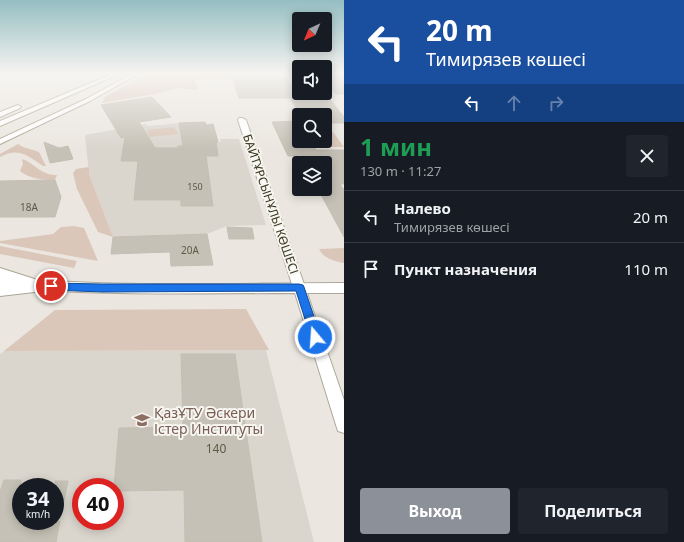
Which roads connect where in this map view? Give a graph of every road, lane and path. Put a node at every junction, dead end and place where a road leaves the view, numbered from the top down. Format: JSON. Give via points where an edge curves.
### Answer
{"nodes":[{"id":1,"x":57,"y":99,"type":"edge"},
{"id":2,"x":77,"y":99,"type":"edge"},
{"id":3,"x":89,"y":99,"type":"edge"},
{"id":4,"x":21,"y":106,"type":"dead end"},
{"id":5,"x":0,"y":115,"type":"edge"},
{"id":6,"x":242,"y":120,"type":"dead end"},
{"id":7,"x":0,"y":124,"type":"edge"},
{"id":8,"x":7,"y":130,"type":"dead end"},
{"id":9,"x":0,"y":142,"type":"edge"},
{"id":10,"x":0,"y":273,"type":"edge"},
{"id":11,"x":0,"y":282,"type":"edge"},
{"id":12,"x":43,"y":286,"type":"junction"},
{"id":13,"x":299,"y":287,"type":"junction"},
{"id":14,"x":344,"y":288,"type":"edge"},
{"id":15,"x":0,"y":291,"type":"edge"},
{"id":16,"x":344,"y":424,"type":"edge"}],
"edges":[{"from":1,"to":7,"type":"main road"},
{"from":2,"to":8,"type":"main road"},
{"from":3,"to":9,"type":"main road"},
{"from":4,"to":5,"type":"main road"},
{"from":6,"to":13,"type":"main road","name":"БАЙТҰРСЫНҰЛЫ КӨШЕСІ"},
{"from":10,"to":12,"type":"main road"},
{"from":11,"to":12,"type":"main road"},
{"from":12,"to":13,"type":"main road"},
{"from":12,"to":15,"type":"main road"},
{"from":13,"to":14,"type":"main road"},
{"from":13,"to":16,"type":"main road","name":"БАЙТҰРСЫНҰЛЫ КӨШЕСІ"}]}
